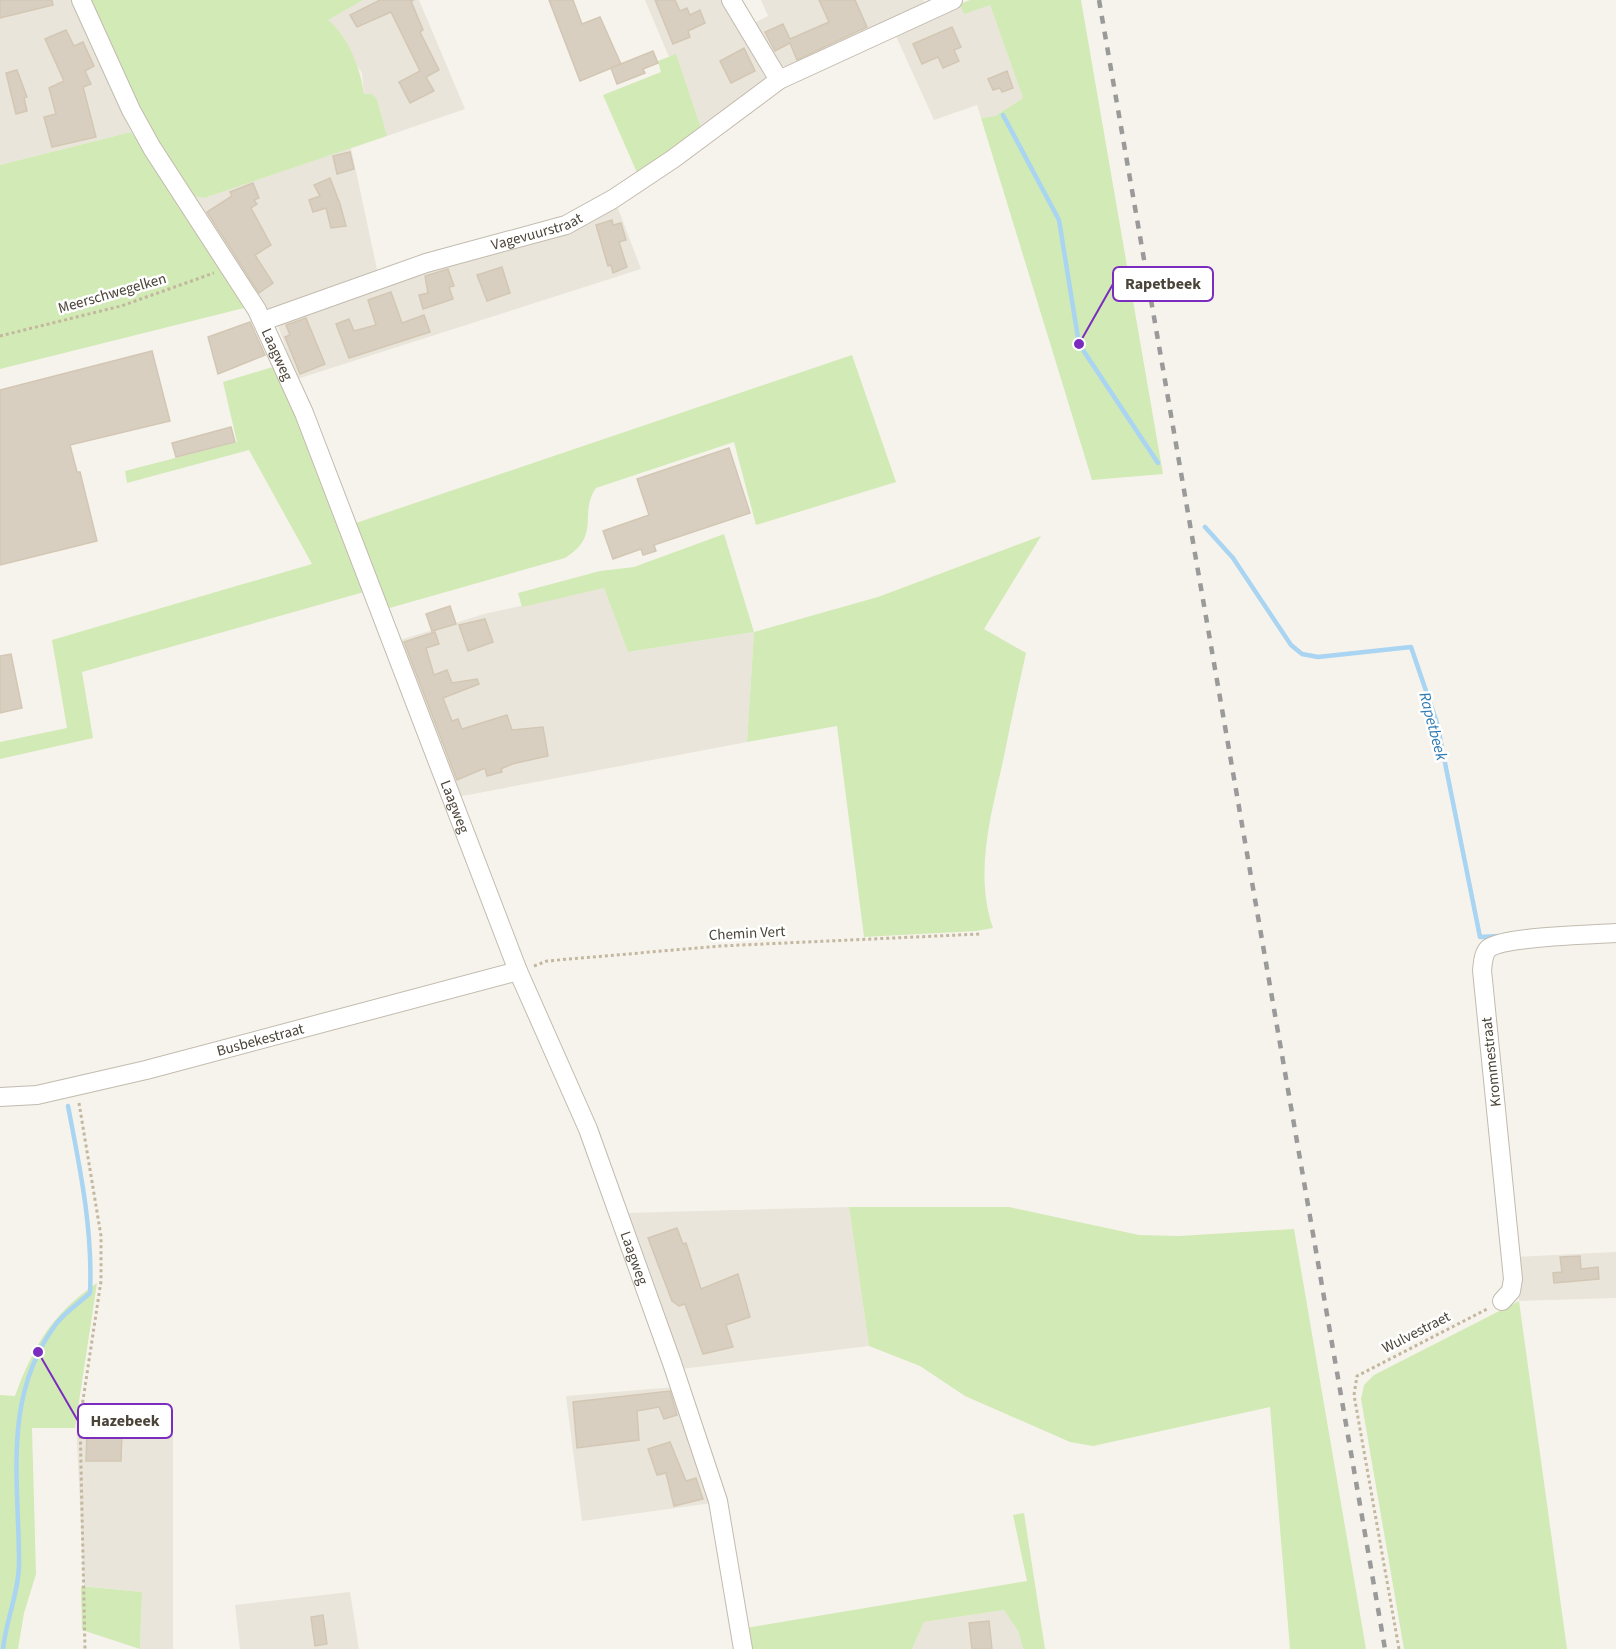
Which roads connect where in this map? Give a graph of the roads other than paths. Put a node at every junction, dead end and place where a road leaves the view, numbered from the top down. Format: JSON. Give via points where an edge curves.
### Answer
{"nodes":[{"id":1,"x":81,"y":0,"type":"edge"},
{"id":2,"x":731,"y":0,"type":"edge"},
{"id":3,"x":953,"y":0,"type":"edge"},
{"id":4,"x":779,"y":80,"type":"junction"},
{"id":5,"x":263,"y":321,"type":"junction"},
{"id":6,"x":1616,"y":933,"type":"edge"},
{"id":7,"x":518,"y":971,"type":"junction"},
{"id":8,"x":0,"y":1097,"type":"edge"},
{"id":9,"x":1502,"y":1301,"type":"road end"},
{"id":10,"x":743,"y":1649,"type":"edge"}],
"edges":[{"from":1,"to":5,"type":"street","name":"Laagweg","via":[[136,120]]},
{"from":2,"to":4,"type":"street"},
{"from":3,"to":4,"type":"street","name":"Vagevuurstraat"},
{"from":4,"to":5,"type":"street","name":"Vagevuurstraat","via":[[673,159],[614,199],[566,225],[455,254]]},
{"from":5,"to":7,"type":"street","name":"Laagweg","via":[[304,412]]},
{"from":6,"to":9,"type":"street","name":"Krommestraat","via":[[1511,942],[1490,948],[1484,954],[1482,970],[1513,1279],[1511,1291]]},
{"from":7,"to":8,"type":"street","name":"Busbekestraat","via":[[146,1070],[37,1095]]},
{"from":7,"to":10,"type":"street","name":"Laagweg","via":[[588,1128],[718,1501]]}]}
